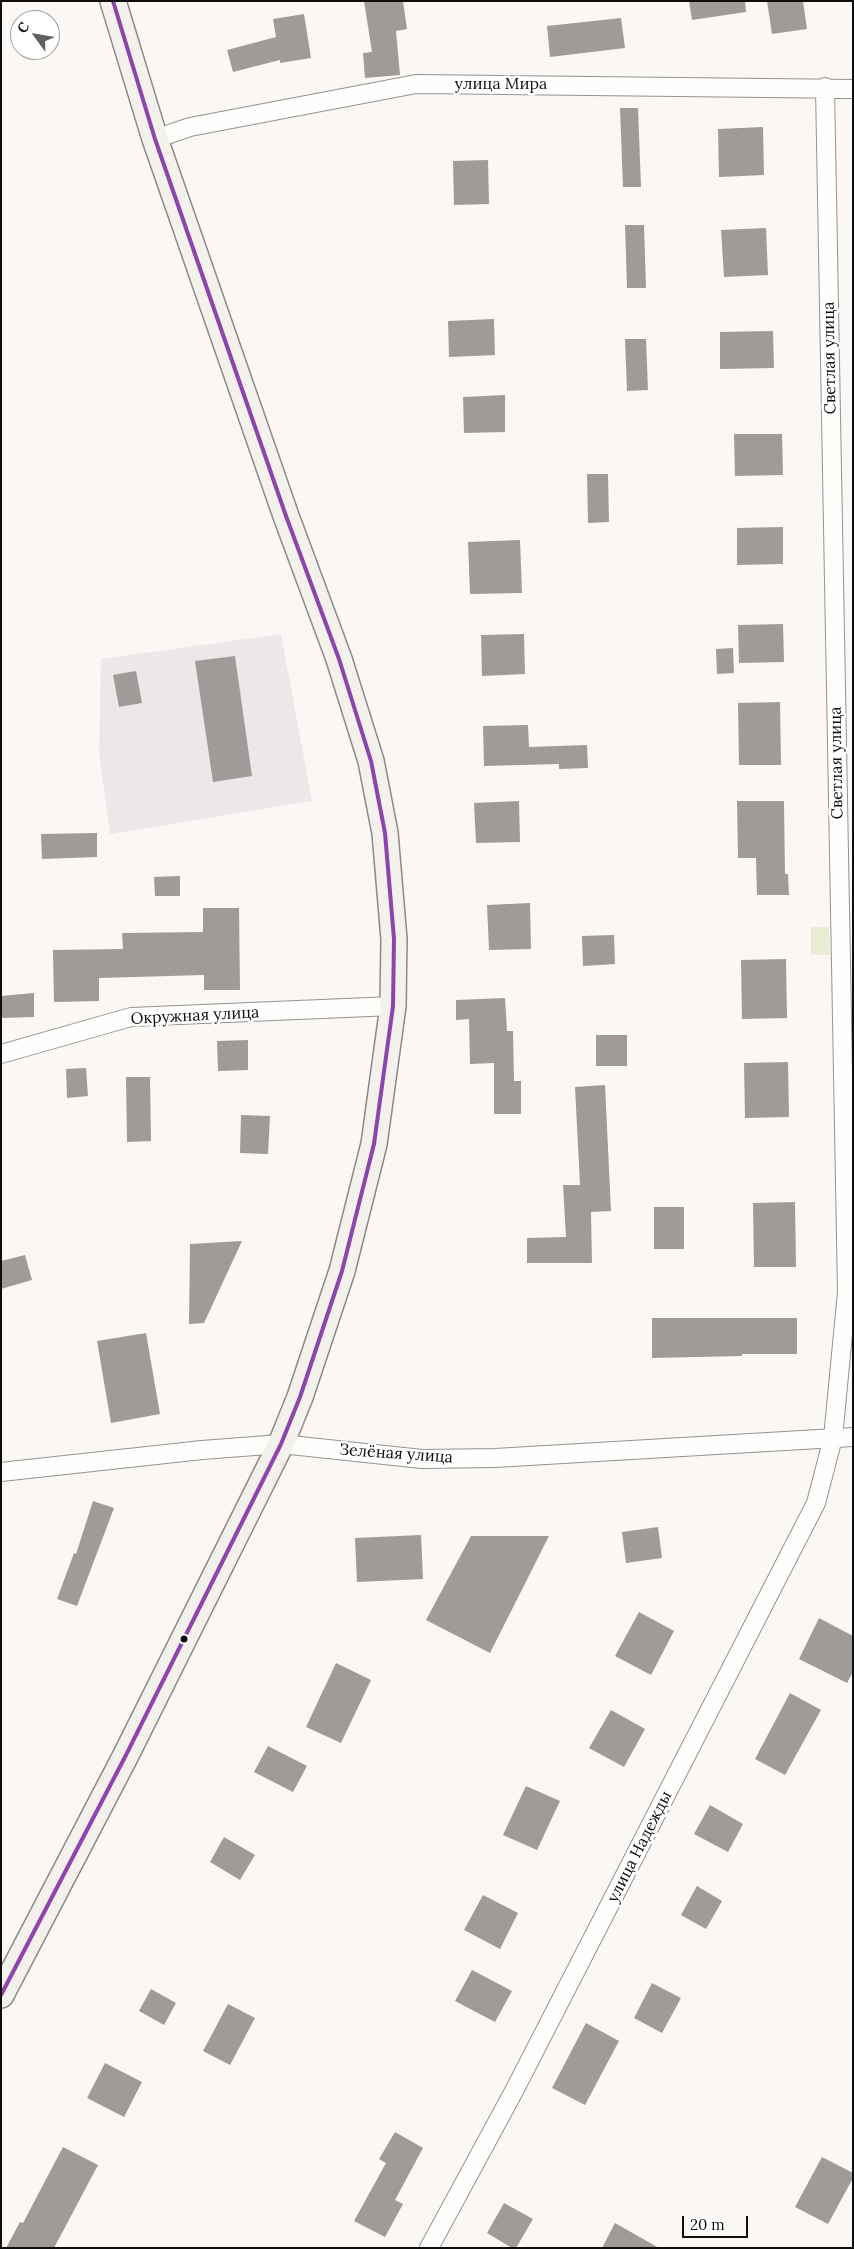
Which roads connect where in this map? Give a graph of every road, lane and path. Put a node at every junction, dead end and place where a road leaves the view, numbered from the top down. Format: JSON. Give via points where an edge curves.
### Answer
{"nodes":[{"id":1,"x":114,"y":1,"type":"edge"},
{"id":2,"x":825,"y":87,"type":"junction"},
{"id":3,"x":853,"y":89,"type":"edge"},
{"id":4,"x":155,"y":139,"type":"junction"},
{"id":5,"x":393,"y":1006,"type":"junction"},
{"id":6,"x":1,"y":1054,"type":"edge"},
{"id":7,"x":853,"y":1437,"type":"edge"},
{"id":8,"x":833,"y":1438,"type":"junction"},
{"id":9,"x":281,"y":1444,"type":"junction"},
{"id":10,"x":1,"y":1472,"type":"edge"},
{"id":11,"x":1,"y":1995,"type":"edge"},
{"id":12,"x":429,"y":2248,"type":"edge"}],
"edges":[{"from":1,"to":4,"type":"main road"},
{"from":2,"to":3,"type":"street","name":"улица Мира"},
{"from":2,"to":4,"type":"street","name":"улица Мира","via":[[416,84],[190,128]]},
{"from":2,"to":8,"type":"street","name":"Светлая улица","via":[[847,1292]]},
{"from":4,"to":5,"type":"main road","via":[[286,516],[340,659],[371,761],[385,833],[394,939]]},
{"from":5,"to":6,"type":"street","name":"Окружная улица","via":[[131,1017]]},
{"from":5,"to":9,"type":"main road","via":[[374,1144],[342,1271]]},
{"from":7,"to":8,"type":"street","name":"Зелёная улица"},
{"from":8,"to":9,"type":"street","name":"Зелёная улица","via":[[495,1458],[422,1459]]},
{"from":8,"to":12,"type":"street","name":"улица Надежды","via":[[816,1503],[514,2091]]},
{"from":9,"to":10,"type":"street","name":"Зелёная улица"},
{"from":9,"to":11,"type":"main road","via":[[126,1755]]}]}
